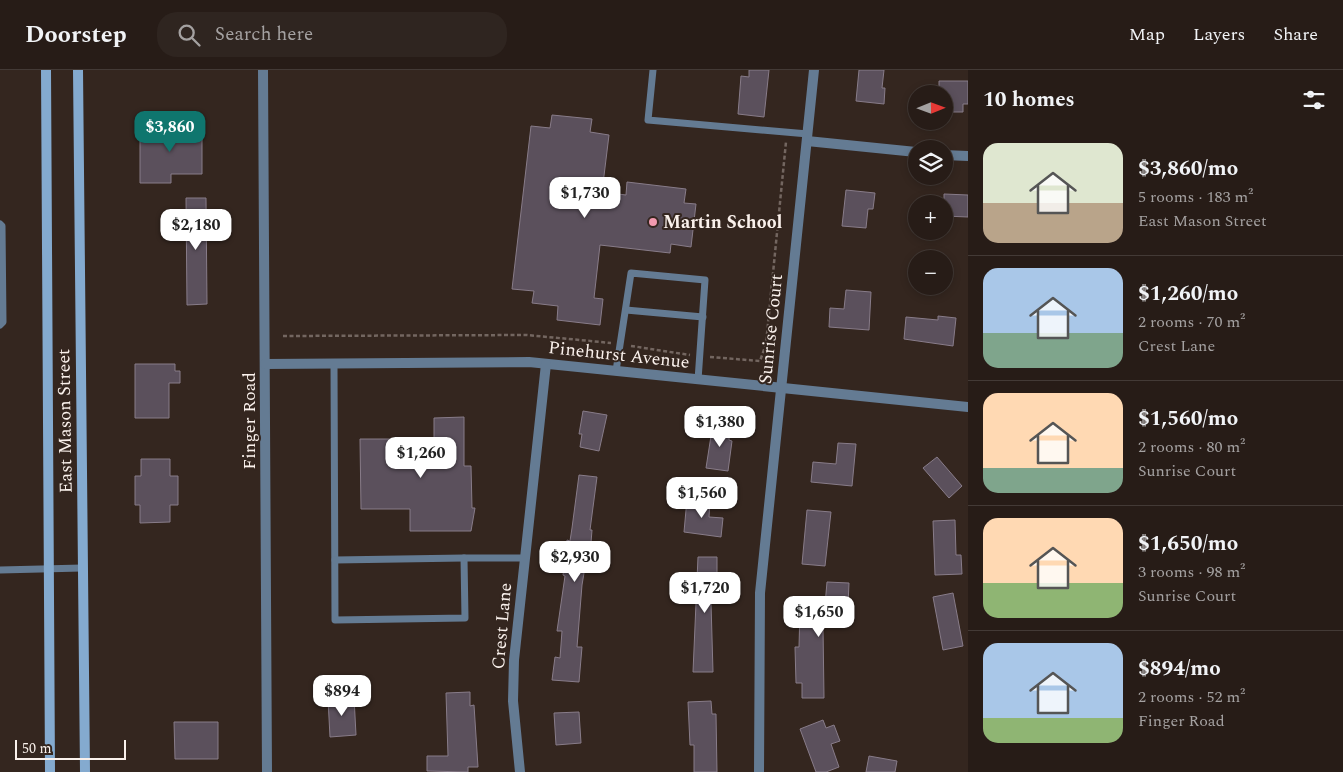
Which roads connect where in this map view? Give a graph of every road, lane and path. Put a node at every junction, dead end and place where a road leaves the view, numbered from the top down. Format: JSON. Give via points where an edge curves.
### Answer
{"nodes":[{"id":1,"x":46,"y":70,"type":"edge"},
{"id":2,"x":78,"y":70,"type":"edge"},
{"id":3,"x":263,"y":70,"type":"edge"},
{"id":4,"x":653,"y":70,"type":"edge"},
{"id":5,"x":814,"y":70,"type":"edge"},
{"id":6,"x":787,"y":132,"type":"junction"},
{"id":7,"x":807,"y":137,"type":"junction"},
{"id":8,"x":908,"y":151,"type":"edge"},
{"id":9,"x":953,"y":155,"type":"edge"},
{"id":10,"x":968,"y":156,"type":"edge"},
{"id":11,"x":0,"y":224,"type":"edge"},
{"id":12,"x":1,"y":277,"type":"edge"},
{"id":13,"x":626,"y":310,"type":"junction"},
{"id":14,"x":703,"y":317,"type":"junction"},
{"id":15,"x":0,"y":325,"type":"edge"},
{"id":16,"x":283,"y":336,"type":"dead end"},
{"id":17,"x":620,"y":344,"type":"junction"},
{"id":18,"x":700,"y":356,"type":"junction"},
{"id":19,"x":334,"y":363,"type":"junction"},
{"id":20,"x":265,"y":364,"type":"junction"},
{"id":21,"x":546,"y":364,"type":"junction"},
{"id":22,"x":616,"y":371,"type":"junction"},
{"id":23,"x":698,"y":380,"type":"junction"},
{"id":24,"x":781,"y":388,"type":"junction"},
{"id":25,"x":968,"y":407,"type":"edge"},
{"id":26,"x":464,"y":558,"type":"junction"},
{"id":27,"x":525,"y":558,"type":"junction"},
{"id":28,"x":335,"y":560,"type":"junction"},
{"id":29,"x":82,"y":568,"type":"junction"},
{"id":30,"x":49,"y":569,"type":"junction"},
{"id":31,"x":0,"y":570,"type":"edge"},
{"id":32,"x":50,"y":772,"type":"edge"},
{"id":33,"x":84,"y":772,"type":"edge"},
{"id":34,"x":267,"y":772,"type":"edge"},
{"id":35,"x":520,"y":772,"type":"edge"},
{"id":36,"x":759,"y":772,"type":"edge"}],
"edges":[{"from":1,"to":30,"type":"main road","name":"East Mason Street"},
{"from":2,"to":29,"type":"main road","name":"East Mason Street"},
{"from":3,"to":20,"type":"street","name":"Finger Road"},
{"from":4,"to":6,"type":"lane","via":[[648,120]]},
{"from":5,"to":7,"type":"street","name":"Sunrise Court"},
{"from":6,"to":7,"type":"lane"},
{"from":6,"to":18,"type":"path","via":[[766,344],[760,361]]},
{"from":7,"to":8,"type":"street"},
{"from":7,"to":24,"type":"street","name":"Sunrise Court"},
{"from":9,"to":10,"type":"street"},
{"from":11,"to":12,"type":"lane"},
{"from":12,"to":15,"type":"lane","via":[[3,322]]},
{"from":13,"to":14,"type":"lane"},
{"from":13,"to":14,"type":"lane","via":[[631,273],[706,280]]},
{"from":13,"to":17,"type":"lane"},
{"from":14,"to":18,"type":"lane"},
{"from":16,"to":17,"type":"path","via":[[527,335]]},
{"from":17,"to":18,"type":"path"},
{"from":17,"to":22,"type":"lane"},
{"from":18,"to":23,"type":"lane"},
{"from":19,"to":20,"type":"street","name":"Pinehurst Avenue"},
{"from":19,"to":21,"type":"street","name":"Pinehurst Avenue"},
{"from":19,"to":28,"type":"lane"},
{"from":20,"to":34,"type":"street","name":"Finger Road"},
{"from":21,"to":22,"type":"street","name":"Pinehurst Avenue"},
{"from":21,"to":27,"type":"street","name":"Crest Lane"},
{"from":22,"to":23,"type":"street","name":"Pinehurst Avenue"},
{"from":23,"to":24,"type":"street","name":"Pinehurst Avenue"},
{"from":24,"to":25,"type":"street","name":"Pinehurst Avenue"},
{"from":24,"to":36,"type":"street","name":"Sunrise Court","via":[[760,593]]},
{"from":26,"to":27,"type":"lane"},
{"from":26,"to":28,"type":"lane"},
{"from":26,"to":28,"type":"lane","via":[[465,618],[335,620]]},
{"from":27,"to":35,"type":"street","name":"Crest Lane","via":[[513,701]]},
{"from":29,"to":30,"type":"lane"},
{"from":29,"to":33,"type":"main road","name":"East Mason Street"},
{"from":30,"to":31,"type":"lane"},
{"from":30,"to":32,"type":"main road","name":"East Mason Street"}]}
